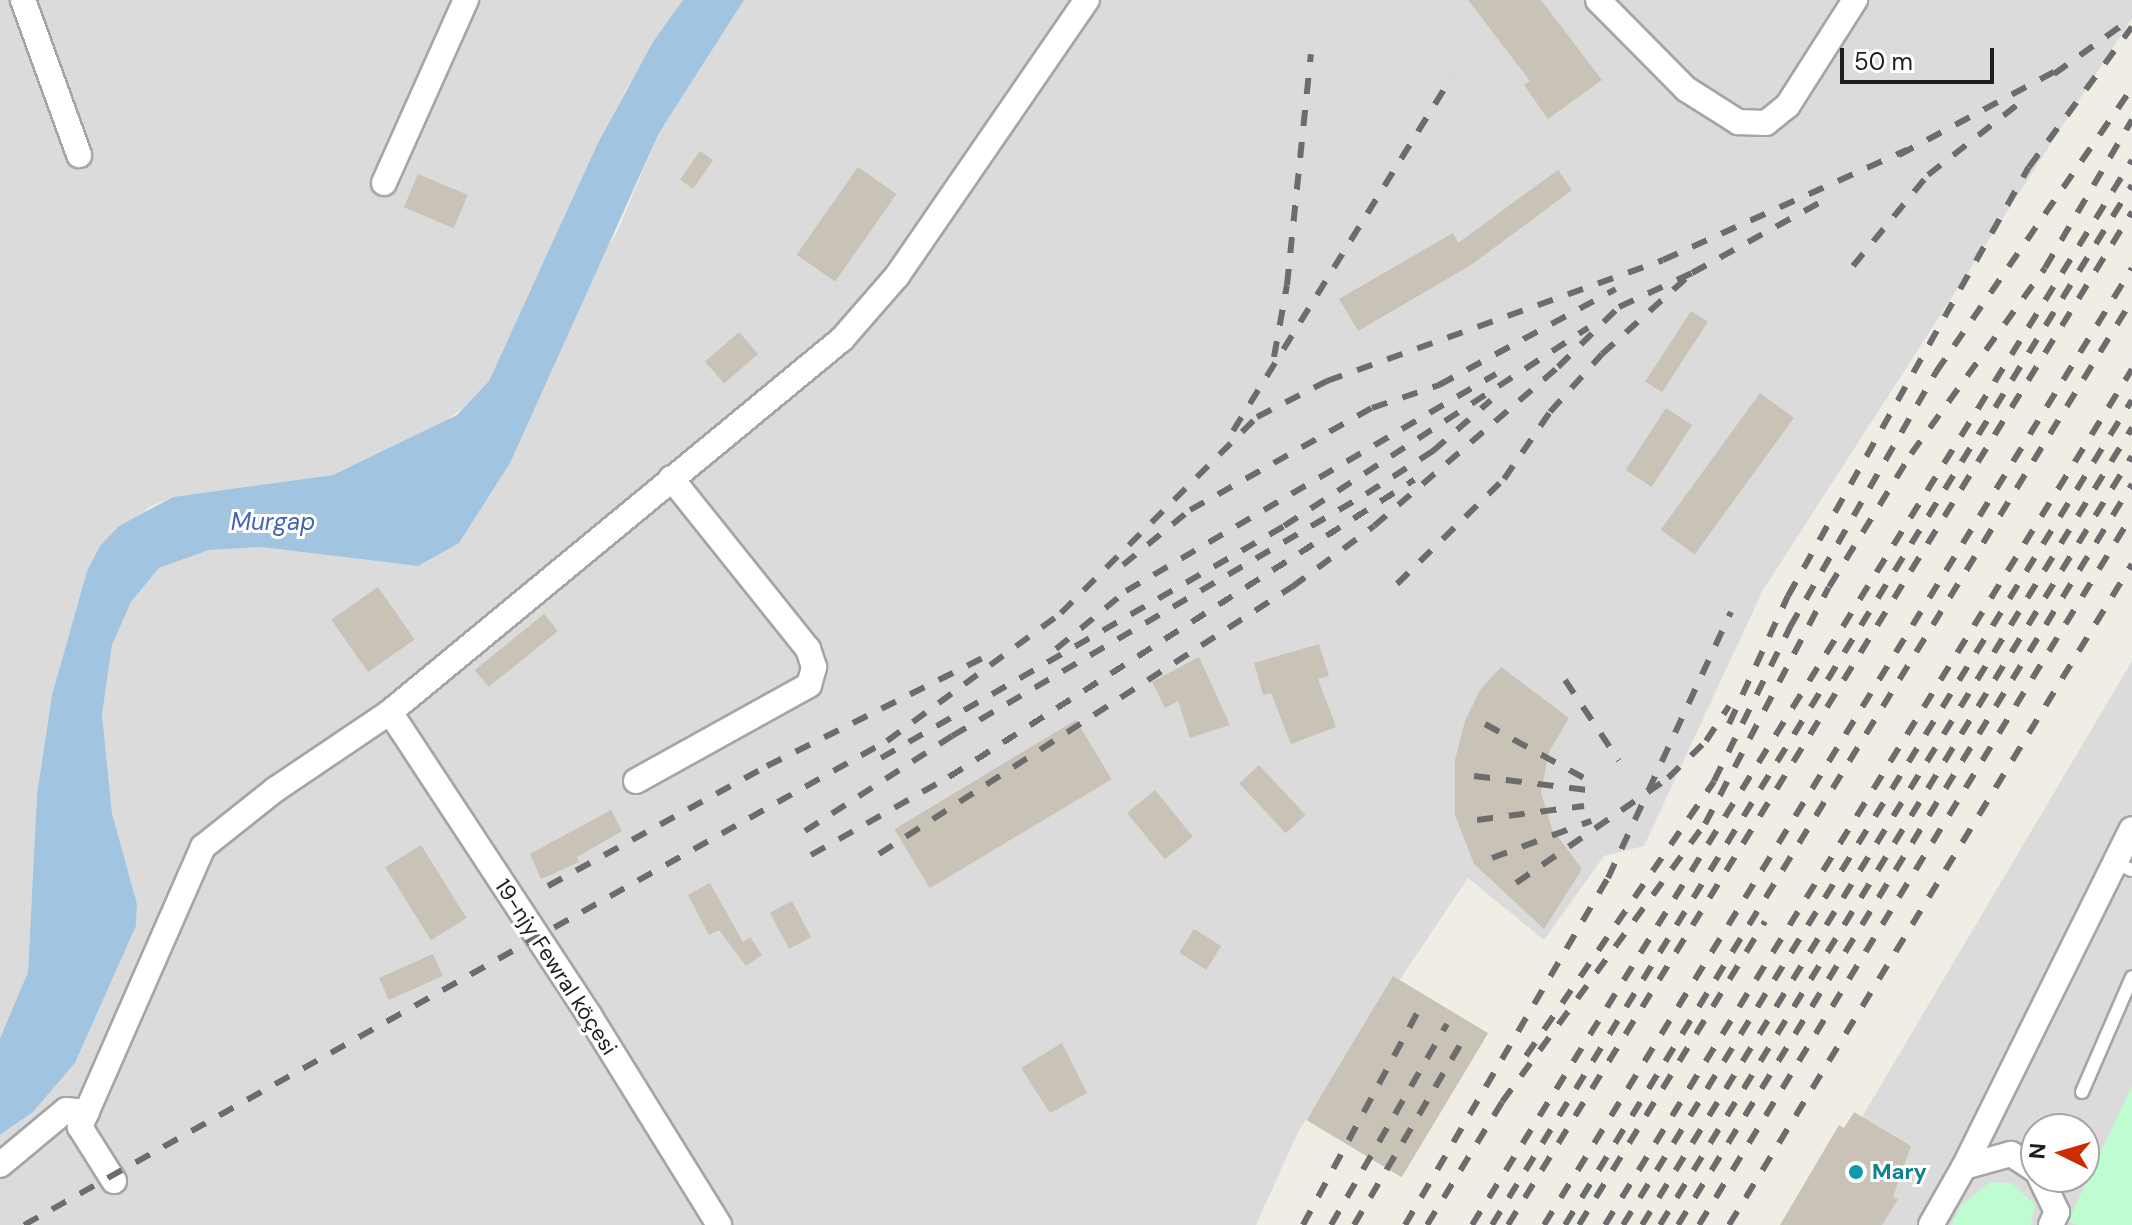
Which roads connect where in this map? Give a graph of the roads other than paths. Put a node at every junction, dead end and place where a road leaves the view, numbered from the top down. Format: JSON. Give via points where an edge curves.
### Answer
{"nodes":[{"id":1,"x":23,"y":0,"type":"edge"},
{"id":2,"x":466,"y":0,"type":"edge"},
{"id":3,"x":1087,"y":0,"type":"edge"},
{"id":4,"x":1598,"y":0,"type":"edge"},
{"id":5,"x":1855,"y":0,"type":"edge"},
{"id":6,"x":79,"y":155,"type":"dead end"},
{"id":7,"x":384,"y":183,"type":"dead end"},
{"id":8,"x":671,"y":478,"type":"junction"},
{"id":9,"x":390,"y":712,"type":"junction"},
{"id":10,"x":636,"y":781,"type":"dead end"},
{"id":11,"x":2132,"y":829,"type":"edge"},
{"id":12,"x":2124,"y":866,"type":"edge"},
{"id":13,"x":2132,"y":977,"type":"edge"},
{"id":14,"x":2082,"y":1092,"type":"dead end"},
{"id":15,"x":87,"y":1112,"type":"junction"},
{"id":16,"x":2020,"y":1160,"type":"edge"},
{"id":17,"x":0,"y":1165,"type":"edge"},
{"id":18,"x":1964,"y":1167,"type":"junction"},
{"id":19,"x":114,"y":1181,"type":"dead end"},
{"id":20,"x":2046,"y":1193,"type":"edge"},
{"id":21,"x":2057,"y":1221,"type":"edge"},
{"id":22,"x":719,"y":1225,"type":"edge"},
{"id":23,"x":1931,"y":1225,"type":"edge"}],
"edges":[{"from":1,"to":6,"type":"street"},
{"from":2,"to":7,"type":"street"},
{"from":3,"to":8,"type":"street","via":[[897,276],[842,339]]},
{"from":4,"to":5,"type":"street","via":[[1686,89],[1738,122],[1766,123],[1788,105]]},
{"from":8,"to":9,"type":"street"},
{"from":8,"to":10,"type":"street","via":[[808,649],[814,667],[809,685]]},
{"from":9,"to":15,"type":"street","via":[[276,789],[203,847]]},
{"from":9,"to":22,"type":"street","name":"19-njy Fewral köçesi"},
{"from":11,"to":12,"type":"street"},
{"from":12,"to":18,"type":"street"},
{"from":13,"to":14,"type":"lane"},
{"from":15,"to":17,"type":"street","via":[[66,1110]]},
{"from":15,"to":19,"type":"street","via":[[80,1127]]},
{"from":16,"to":18,"type":"street","via":[[2011,1154]]},
{"from":18,"to":23,"type":"street"},
{"from":20,"to":21,"type":"street"}]}
